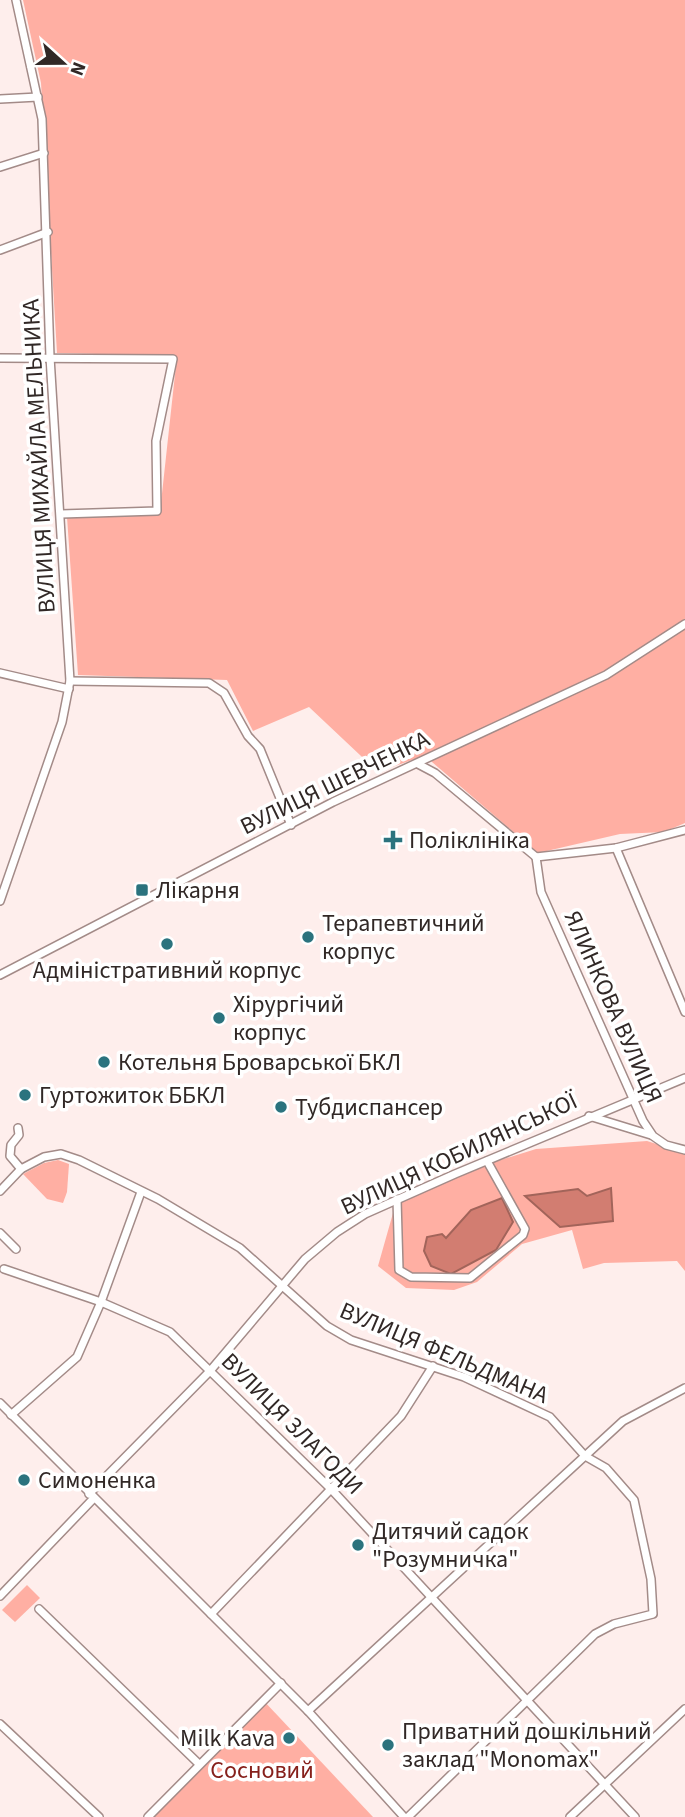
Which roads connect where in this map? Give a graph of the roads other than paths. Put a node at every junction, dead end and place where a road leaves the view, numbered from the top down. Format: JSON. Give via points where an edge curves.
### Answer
{"nodes":[{"id":1,"x":16,"y":0,"type":"edge"},
{"id":2,"x":38,"y":97,"type":"junction"},
{"id":3,"x":0,"y":99,"type":"edge"},
{"id":4,"x":44,"y":153,"type":"junction"},
{"id":5,"x":0,"y":167,"type":"edge"},
{"id":6,"x":48,"y":232,"type":"junction"},
{"id":7,"x":0,"y":250,"type":"edge"},
{"id":8,"x":50,"y":357,"type":"junction"},
{"id":9,"x":0,"y":358,"type":"edge"},
{"id":10,"x":61,"y":514,"type":"junction"},
{"id":11,"x":685,"y":624,"type":"edge"},
{"id":12,"x":0,"y":673,"type":"edge"},
{"id":13,"x":69,"y":685,"type":"junction"},
{"id":14,"x":420,"y":763,"type":"junction"},
{"id":15,"x":291,"y":825,"type":"junction"},
{"id":16,"x":685,"y":829,"type":"edge"},
{"id":17,"x":617,"y":848,"type":"junction"},
{"id":18,"x":536,"y":857,"type":"junction"},
{"id":19,"x":0,"y":901,"type":"edge"},
{"id":20,"x":0,"y":975,"type":"edge"},
{"id":21,"x":685,"y":1012,"type":"edge"},
{"id":22,"x":685,"y":1078,"type":"edge"},
{"id":23,"x":631,"y":1098,"type":"junction"},
{"id":24,"x":589,"y":1116,"type":"junction"},
{"id":25,"x":18,"y":1128,"type":"dead end"},
{"id":26,"x":653,"y":1136,"type":"junction"},
{"id":27,"x":685,"y":1150,"type":"edge"},
{"id":28,"x":0,"y":1153,"type":"edge"},
{"id":29,"x":10,"y":1156,"type":"junction"},
{"id":30,"x":487,"y":1161,"type":"junction"},
{"id":31,"x":21,"y":1169,"type":"junction"},
{"id":32,"x":0,"y":1191,"type":"edge"},
{"id":33,"x":141,"y":1192,"type":"junction"},
{"id":34,"x":397,"y":1199,"type":"junction"},
{"id":35,"x":0,"y":1233,"type":"edge"},
{"id":36,"x":16,"y":1249,"type":"dead end"},
{"id":37,"x":4,"y":1269,"type":"dead end"},
{"id":38,"x":283,"y":1288,"type":"junction"},
{"id":39,"x":101,"y":1302,"type":"junction"},
{"id":40,"x":433,"y":1366,"type":"junction"},
{"id":41,"x":210,"y":1371,"type":"junction"},
{"id":42,"x":685,"y":1388,"type":"edge"},
{"id":43,"x":0,"y":1404,"type":"edge"},
{"id":44,"x":11,"y":1415,"type":"junction"},
{"id":45,"x":585,"y":1456,"type":"junction"},
{"id":46,"x":332,"y":1490,"type":"junction"},
{"id":47,"x":91,"y":1496,"type":"junction"},
{"id":48,"x":0,"y":1596,"type":"edge"},
{"id":49,"x":433,"y":1598,"type":"junction"},
{"id":50,"x":39,"y":1609,"type":"dead end"},
{"id":51,"x":211,"y":1614,"type":"junction"},
{"id":52,"x":281,"y":1683,"type":"junction"},
{"id":53,"x":529,"y":1701,"type":"junction"},
{"id":54,"x":685,"y":1709,"type":"edge"},
{"id":55,"x":308,"y":1711,"type":"junction"},
{"id":56,"x":0,"y":1724,"type":"edge"},
{"id":57,"x":199,"y":1765,"type":"junction"},
{"id":58,"x":605,"y":1783,"type":"junction"},
{"id":59,"x":99,"y":1817,"type":"edge"},
{"id":60,"x":148,"y":1817,"type":"edge"},
{"id":61,"x":406,"y":1817,"type":"edge"},
{"id":62,"x":570,"y":1817,"type":"edge"},
{"id":63,"x":635,"y":1817,"type":"edge"}],
"edges":[{"from":1,"to":2,"type":"street","name":"ВУЛИЦЯ МИХАЙЛА МЕЛЬНИКА"},
{"from":2,"to":3,"type":"street"},
{"from":2,"to":4,"type":"street","name":"ВУЛИЦЯ МИХАЙЛА МЕЛЬНИКА"},
{"from":4,"to":5,"type":"street"},
{"from":4,"to":6,"type":"street","name":"ВУЛИЦЯ МИХАЙЛА МЕЛЬНИКА"},
{"from":6,"to":7,"type":"street"},
{"from":6,"to":8,"type":"street","name":"ВУЛИЦЯ МИХАЙЛА МЕЛЬНИКА"},
{"from":8,"to":9,"type":"street"},
{"from":8,"to":10,"type":"street","name":"ВУЛИЦЯ МИХАЙЛА МЕЛЬНИКА"},
{"from":8,"to":10,"type":"street","via":[[173,359],[156,441],[157,511]]},
{"from":10,"to":13,"type":"street","name":"ВУЛИЦЯ МИХАЙЛА МЕЛЬНИКА"},
{"from":11,"to":14,"type":"street","name":"ВУЛИЦЯ ШЕВЧЕНКА","via":[[606,675]]},
{"from":12,"to":13,"type":"street"},
{"from":13,"to":15,"type":"street","via":[[209,683],[224,693],[260,749]]},
{"from":13,"to":19,"type":"street","name":"ВУЛИЦЯ МИХАЙЛА МЕЛЬНИКА","via":[[62,722]]},
{"from":14,"to":15,"type":"street","name":"ВУЛИЦЯ ШЕВЧЕНКА"},
{"from":14,"to":18,"type":"street"},
{"from":15,"to":20,"type":"street","name":"ВУЛИЦЯ ШЕВЧЕНКА"},
{"from":16,"to":17,"type":"street"},
{"from":17,"to":18,"type":"street"},
{"from":17,"to":21,"type":"street"},
{"from":18,"to":23,"type":"street","name":"ЯЛИНКОВА ВУЛИЦЯ","via":[[541,892]]},
{"from":22,"to":23,"type":"street","name":"ВУЛИЦЯ КОБИЛЯНСЬКОЇ"},
{"from":23,"to":24,"type":"street","name":"ВУЛИЦЯ КОБИЛЯНСЬКОЇ"},
{"from":23,"to":26,"type":"street","name":"ЯЛИНКОВА ВУЛИЦЯ"},
{"from":24,"to":26,"type":"street"},
{"from":24,"to":30,"type":"street","name":"ВУЛИЦЯ КОБИЛЯНСЬКОЇ"},
{"from":25,"to":29,"type":"street"},
{"from":26,"to":27,"type":"street","name":"ЯЛИНКОВА ВУЛИЦЯ"},
{"from":28,"to":29,"type":"street"},
{"from":29,"to":31,"type":"street"},
{"from":30,"to":34,"type":"street","name":"ВУЛИЦЯ КОБИЛЯНСЬКОЇ"},
{"from":30,"to":34,"type":"street","via":[[525,1229],[470,1278],[411,1277],[399,1270]]},
{"from":31,"to":32,"type":"street","name":"ВУЛИЦЯ ФЕЛЬДМАНА"},
{"from":31,"to":33,"type":"street","name":"ВУЛИЦЯ ФЕЛЬДМАНА","via":[[61,1154]]},
{"from":33,"to":38,"type":"street","name":"ВУЛИЦЯ ФЕЛЬДМАНА","via":[[240,1248]]},
{"from":33,"to":39,"type":"street"},
{"from":34,"to":38,"type":"street","name":"ВУЛИЦЯ КОБИЛЯНСЬКОЇ","via":[[337,1232],[305,1259]]},
{"from":35,"to":36,"type":"street"},
{"from":37,"to":39,"type":"street","name":"ВУЛИЦЯ ЗЛАГОДИ"},
{"from":38,"to":40,"type":"street","name":"ВУЛИЦЯ ФЕЛЬДМАНА","via":[[351,1340]]},
{"from":38,"to":41,"type":"street","name":"ВУЛИЦЯ КОБИЛЯНСЬКОЇ"},
{"from":39,"to":41,"type":"street","name":"ВУЛИЦЯ ЗЛАГОДИ","via":[[170,1332]]},
{"from":39,"to":44,"type":"street","via":[[77,1357]]},
{"from":40,"to":45,"type":"street","name":"ВУЛИЦЯ ФЕЛЬДМАНА","via":[[550,1417]]},
{"from":40,"to":46,"type":"street","via":[[401,1416]]},
{"from":41,"to":46,"type":"street","name":"ВУЛИЦЯ ЗЛАГОДИ"},
{"from":41,"to":47,"type":"street","name":"ВУЛИЦЯ КОБИЛЯНСЬКОЇ"},
{"from":42,"to":45,"type":"street","via":[[623,1422]]},
{"from":43,"to":44,"type":"street"},
{"from":44,"to":47,"type":"street"},
{"from":45,"to":49,"type":"street"},
{"from":45,"to":53,"type":"street","name":"ВУЛИЦЯ ФЕЛЬДМАНА","via":[[606,1468],[634,1500],[651,1579],[653,1614],[595,1634]]},
{"from":46,"to":49,"type":"street","name":"ВУЛИЦЯ ЗЛАГОДИ"},
{"from":46,"to":51,"type":"street"},
{"from":47,"to":48,"type":"street","name":"ВУЛИЦЯ КОБИЛЯНСЬКОЇ"},
{"from":47,"to":51,"type":"street"},
{"from":49,"to":53,"type":"street","name":"ВУЛИЦЯ ЗЛАГОДИ"},
{"from":49,"to":55,"type":"street"},
{"from":50,"to":57,"type":"street"},
{"from":51,"to":52,"type":"street"},
{"from":52,"to":55,"type":"street"},
{"from":52,"to":57,"type":"street"},
{"from":53,"to":58,"type":"street","name":"ВУЛИЦЯ ЗЛАГОДИ"},
{"from":53,"to":61,"type":"street"},
{"from":54,"to":58,"type":"street"},
{"from":55,"to":61,"type":"street"},
{"from":56,"to":59,"type":"street"},
{"from":57,"to":60,"type":"street"},
{"from":58,"to":62,"type":"street"},
{"from":58,"to":63,"type":"street","name":"ВУЛИЦЯ ЗЛАГОДИ"}]}
